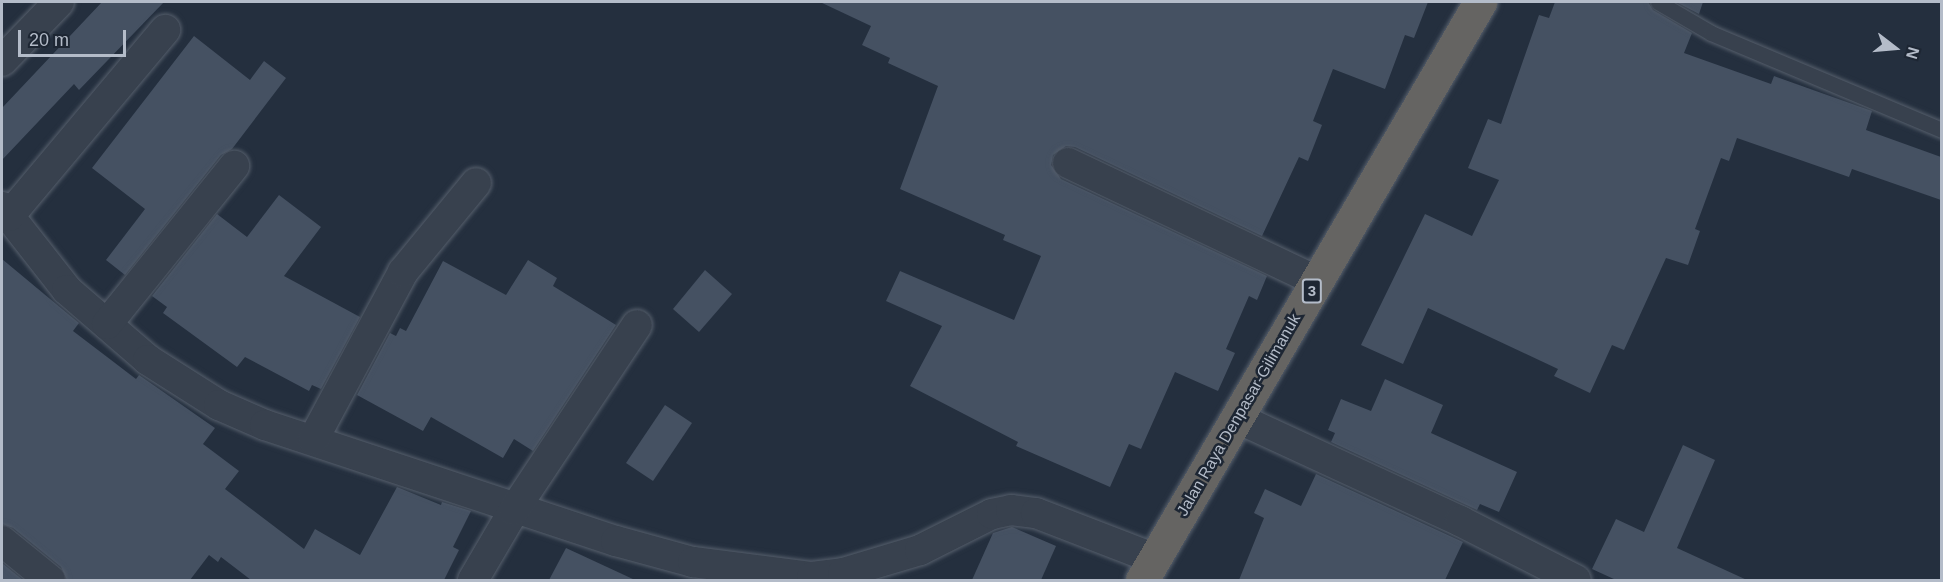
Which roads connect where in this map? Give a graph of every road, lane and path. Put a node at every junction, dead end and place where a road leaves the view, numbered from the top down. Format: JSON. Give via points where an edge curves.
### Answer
{"nodes":[{"id":1,"x":59,"y":2,"type":"edge"},
{"id":2,"x":1480,"y":2,"type":"edge"},
{"id":3,"x":1658,"y":2,"type":"edge"},
{"id":4,"x":165,"y":30,"type":"dead end"},
{"id":5,"x":2,"y":61,"type":"edge"},
{"id":6,"x":1941,"y":130,"type":"edge"},
{"id":7,"x":1068,"y":163,"type":"dead end"},
{"id":8,"x":234,"y":166,"type":"dead end"},
{"id":9,"x":477,"y":183,"type":"dead end"},
{"id":10,"x":5,"y":212,"type":"edge"},
{"id":11,"x":1317,"y":281,"type":"junction"},
{"id":12,"x":108,"y":324,"type":"junction"},
{"id":13,"x":637,"y":325,"type":"dead end"},
{"id":14,"x":1237,"y":418,"type":"junction"},
{"id":15,"x":313,"y":440,"type":"junction"},
{"id":16,"x":514,"y":510,"type":"junction"},
{"id":17,"x":2,"y":541,"type":"edge"},
{"id":18,"x":1149,"y":570,"type":"edge"},
{"id":19,"x":50,"y":580,"type":"edge"},
{"id":20,"x":473,"y":580,"type":"edge"},
{"id":21,"x":1576,"y":580,"type":"edge"}],
"edges":[{"from":1,"to":5,"type":"street"},
{"from":2,"to":11,"type":"highway","name":"Jalan Raya Denpasar-Gilimanuk","number":"3"},
{"from":3,"to":6,"type":"lane","via":[[1711,33]]},
{"from":4,"to":10,"type":"street"},
{"from":7,"to":11,"type":"street"},
{"from":8,"to":12,"type":"street"},
{"from":9,"to":15,"type":"street","via":[[404,272]]},
{"from":10,"to":12,"type":"street","via":[[67,290]]},
{"from":11,"to":14,"type":"highway","name":"Jalan Raya Denpasar-Gilimanuk","number":"3"},
{"from":12,"to":15,"type":"street","via":[[148,360],[202,395],[265,425]]},
{"from":13,"to":16,"type":"street"},
{"from":14,"to":18,"type":"highway","name":"Jalan Raya Denpasar-Gilimanuk","number":"3"},
{"from":14,"to":21,"type":"street","via":[[1460,521]]},
{"from":15,"to":16,"type":"street"},
{"from":16,"to":18,"type":"street","via":[[693,562],[777,576],[812,577],[843,573],[920,550],[992,514],[1011,510],[1036,513]]},
{"from":16,"to":20,"type":"street"},
{"from":17,"to":19,"type":"street"}]}
